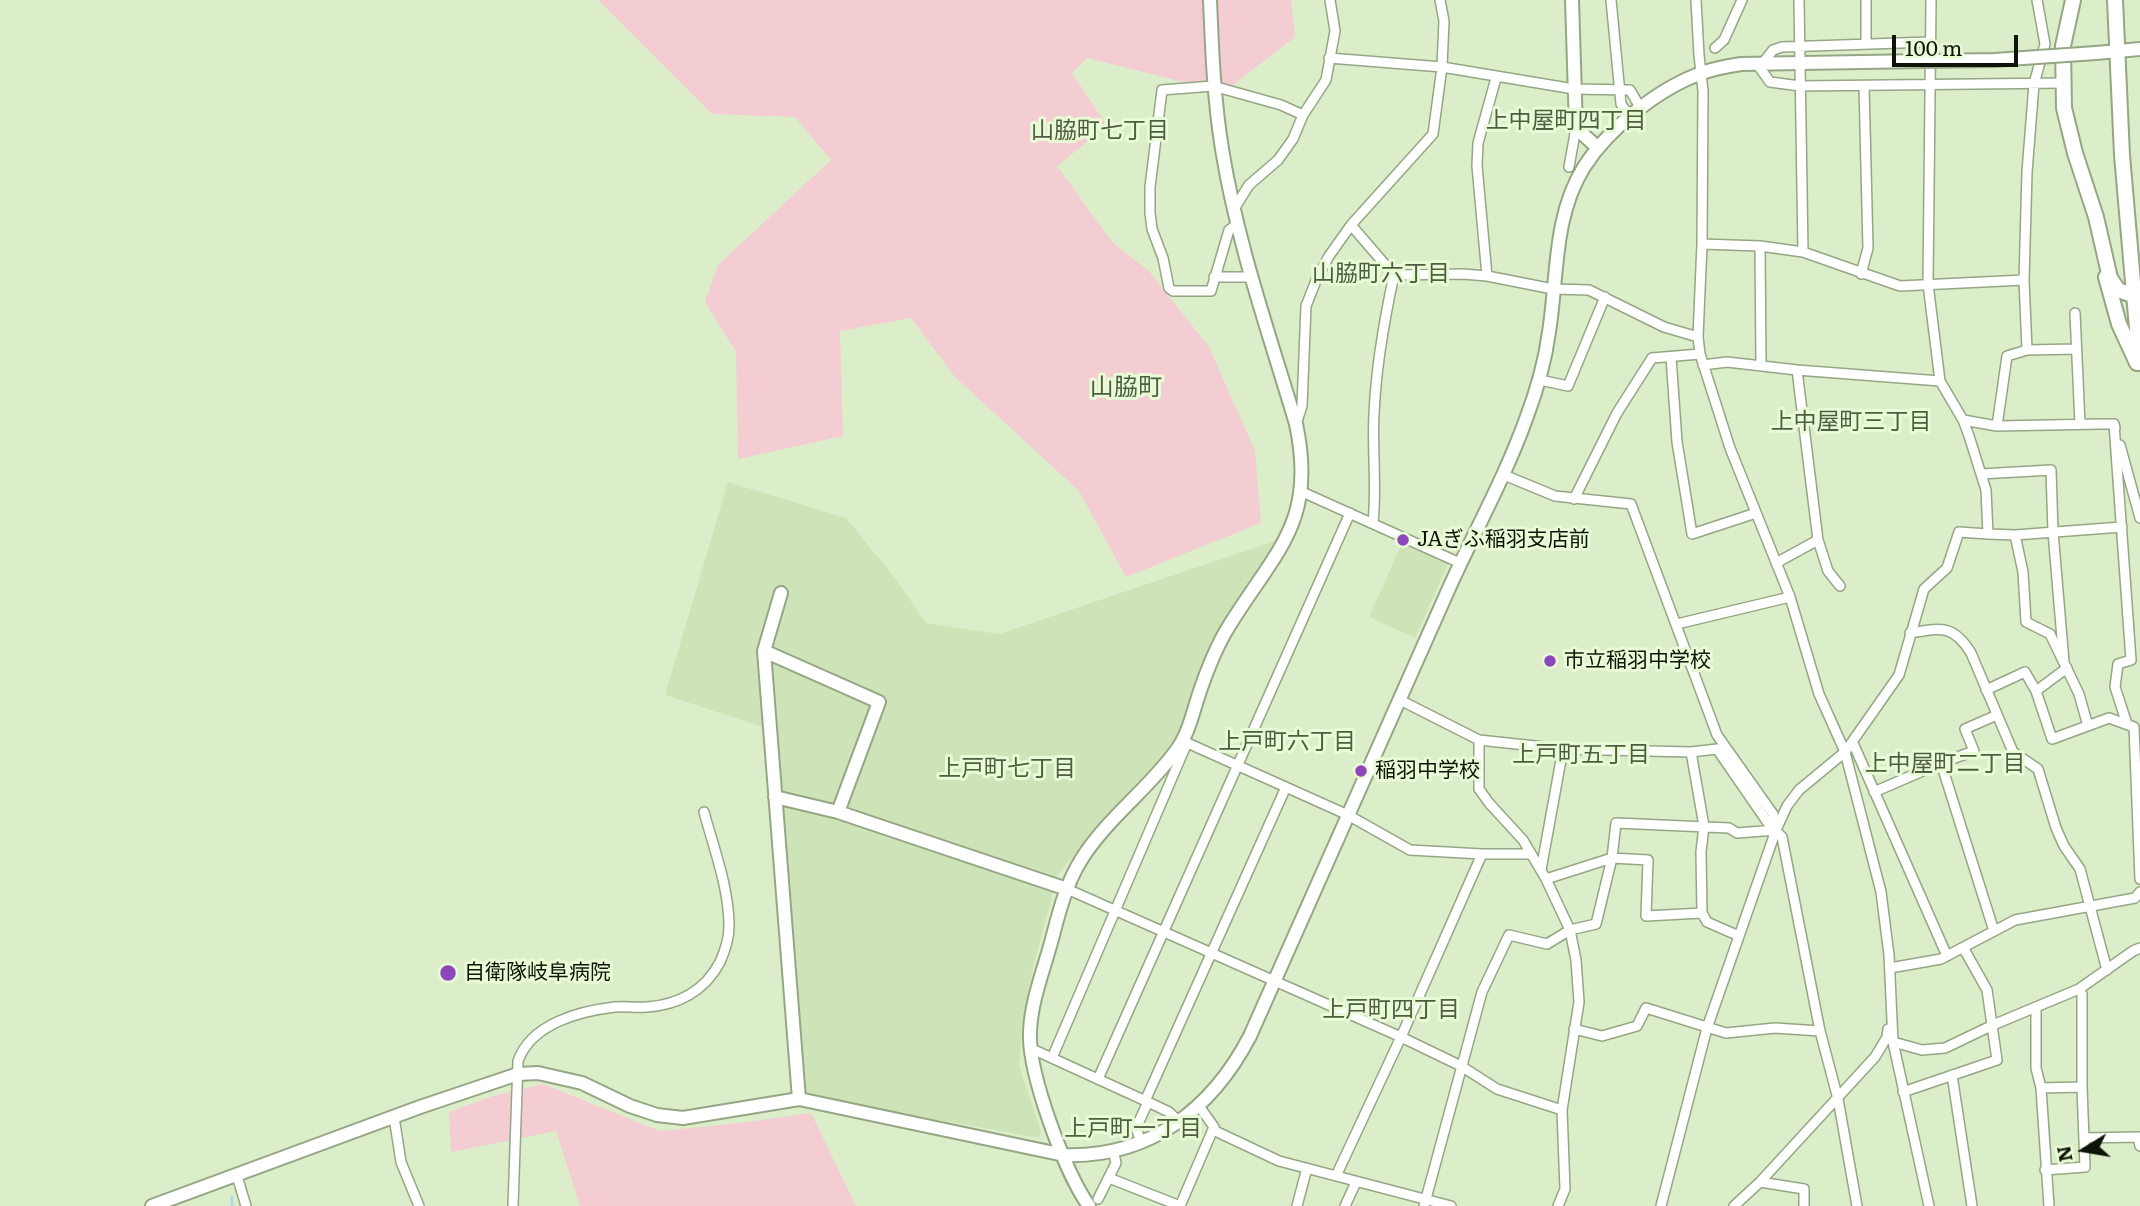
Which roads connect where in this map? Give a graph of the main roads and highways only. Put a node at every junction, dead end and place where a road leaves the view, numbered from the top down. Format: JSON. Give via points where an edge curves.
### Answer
{"nodes":[{"id":1,"x":2073,"y":0,"type":"edge"},
{"id":2,"x":2115,"y":0,"type":"edge"},
{"id":3,"x":2105,"y":255,"type":"junction"},
{"id":4,"x":2135,"y":296,"type":"junction"},
{"id":5,"x":2140,"y":363,"type":"edge"},
{"id":6,"x":2140,"y":370,"type":"edge"}],
"edges":[{"from":1,"to":3,"type":"main road","via":[[2063,46],[2062,83],[2070,135]]},
{"from":2,"to":4,"type":"main road"},
{"from":3,"to":4,"type":"main road","via":[[2118,290]]},
{"from":3,"to":6,"type":"main road","via":[[2110,299]]},
{"from":4,"to":5,"type":"main road"}]}
